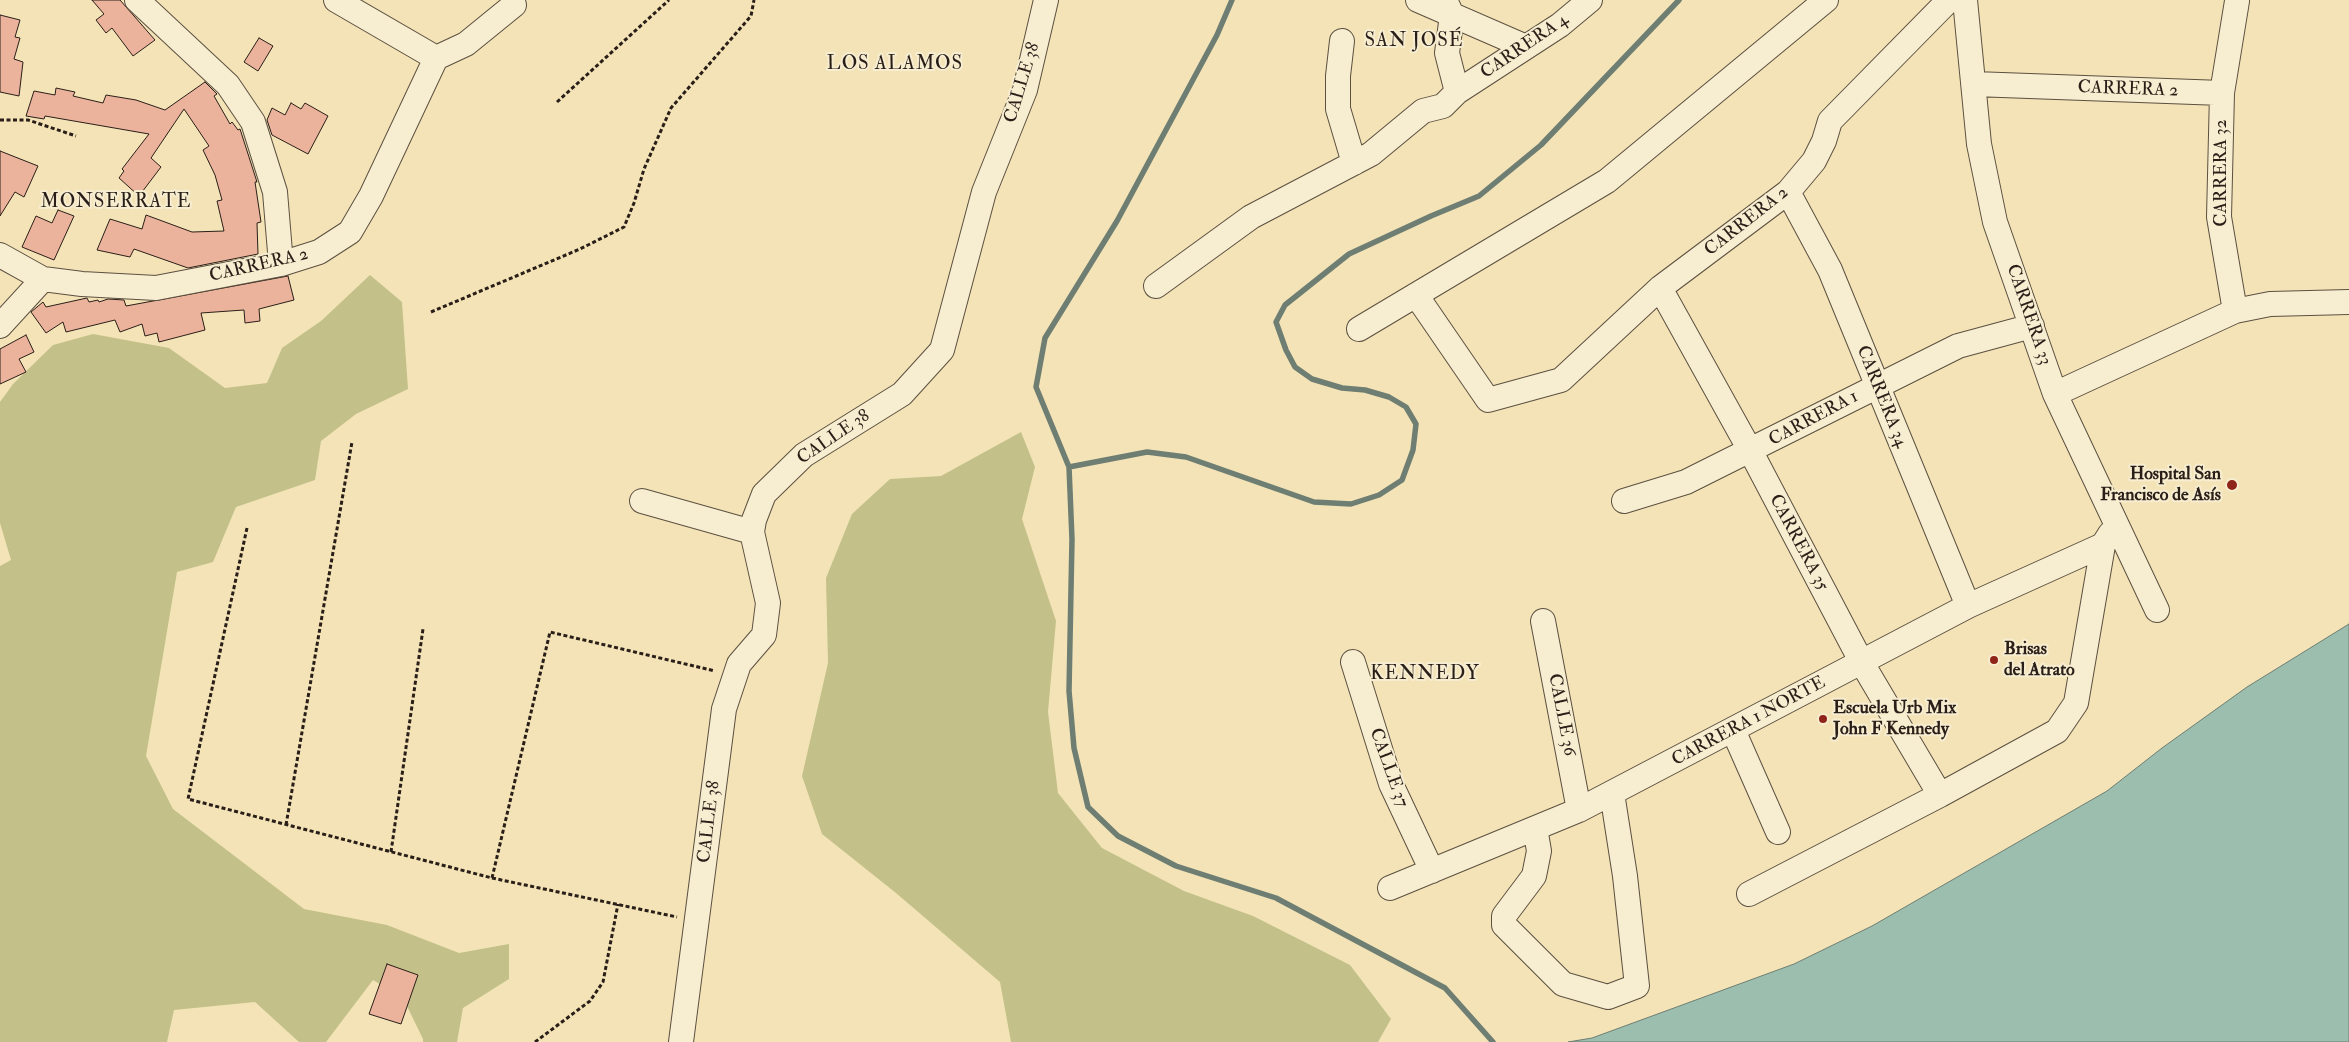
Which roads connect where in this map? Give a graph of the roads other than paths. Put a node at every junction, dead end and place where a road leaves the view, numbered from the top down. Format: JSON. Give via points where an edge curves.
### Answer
{"nodes":[{"id":1,"x":137,"y":0,"type":"edge"},
{"id":2,"x":336,"y":0,"type":"edge"},
{"id":3,"x":1046,"y":0,"type":"edge"},
{"id":4,"x":1418,"y":0,"type":"edge"},
{"id":5,"x":1590,"y":0,"type":"edge"},
{"id":6,"x":1826,"y":0,"type":"edge"},
{"id":7,"x":1949,"y":0,"type":"edge"},
{"id":8,"x":1965,"y":0,"type":"edge"},
{"id":9,"x":2237,"y":1,"type":"dead end"},
{"id":10,"x":514,"y":5,"type":"dead end"},
{"id":11,"x":1448,"y":7,"type":"edge"},
{"id":12,"x":1342,"y":41,"type":"dead end"},
{"id":13,"x":1526,"y":47,"type":"junction"},
{"id":14,"x":436,"y":58,"type":"junction"},
{"id":15,"x":1974,"y":84,"type":"junction"},
{"id":16,"x":1457,"y":92,"type":"junction"},
{"id":17,"x":2222,"y":94,"type":"junction"},
{"id":18,"x":1354,"y":163,"type":"junction"},
{"id":19,"x":1788,"y":192,"type":"junction"},
{"id":20,"x":0,"y":255,"type":"edge"},
{"id":21,"x":281,"y":264,"type":"junction"},
{"id":22,"x":43,"y":279,"type":"junction"},
{"id":23,"x":1156,"y":286,"type":"dead end"},
{"id":24,"x":1660,"y":288,"type":"junction"},
{"id":25,"x":1416,"y":295,"type":"junction"},
{"id":26,"x":2349,"y":302,"type":"edge"},
{"id":27,"x":2235,"y":311,"type":"junction"},
{"id":28,"x":0,"y":326,"type":"edge"},
{"id":29,"x":2032,"y":326,"type":"junction"},
{"id":30,"x":1359,"y":329,"type":"dead end"},
{"id":31,"x":1876,"y":386,"type":"junction"},
{"id":32,"x":2055,"y":394,"type":"junction"},
{"id":33,"x":1751,"y":452,"type":"junction"},
{"id":34,"x":642,"y":501,"type":"dead end"},
{"id":35,"x":1624,"y":501,"type":"dead end"},
{"id":36,"x":2117,"y":522,"type":"junction"},
{"id":37,"x":752,"y":532,"type":"junction"},
{"id":38,"x":2103,"y":545,"type":"junction"},
{"id":39,"x":1968,"y":606,"type":"junction"},
{"id":40,"x":2157,"y":610,"type":"dead end"},
{"id":41,"x":1543,"y":621,"type":"dead end"},
{"id":42,"x":1352,"y":662,"type":"dead end"},
{"id":43,"x":1862,"y":663,"type":"junction"},
{"id":44,"x":1733,"y":730,"type":"junction"},
{"id":45,"x":1612,"y":793,"type":"junction"},
{"id":46,"x":1940,"y":795,"type":"junction"},
{"id":47,"x":1579,"y":810,"type":"junction"},
{"id":48,"x":1535,"y":828,"type":"junction"},
{"id":49,"x":1778,"y":832,"type":"dead end"},
{"id":50,"x":1432,"y":871,"type":"junction"},
{"id":51,"x":1390,"y":888,"type":"dead end"},
{"id":52,"x":1749,"y":894,"type":"dead end"},
{"id":53,"x":681,"y":1042,"type":"edge"}],
"edges":[{"from":1,"to":21,"type":"street","via":[[228,85],[253,122],[274,192]]},
{"from":2,"to":14,"type":"street"},
{"from":3,"to":37,"type":"street","name":"CALLE 38","via":[[1025,90],[984,192],[942,350],[902,394],[804,455],[764,494]]},
{"from":4,"to":11,"type":"street"},
{"from":5,"to":13,"type":"street","name":"CARRERA 4"},
{"from":6,"to":25,"type":"street","via":[[1607,180]]},
{"from":7,"to":19,"type":"street","name":"CARRERA 2","via":[[1830,121],[1814,161]]},
{"from":8,"to":15,"type":"street","name":"CARRERA 33"},
{"from":9,"to":17,"type":"street","name":"CARRERA 32"},
{"from":10,"to":14,"type":"street","via":[[466,44]]},
{"from":11,"to":13,"type":"street"},
{"from":11,"to":16,"type":"street","via":[[1447,53]]},
{"from":12,"to":18,"type":"street","via":[[1338,109]]},
{"from":13,"to":16,"type":"street","name":"CARRERA 4"},
{"from":14,"to":21,"type":"street","name":"CARRERA 2","via":[[371,196],[350,232],[319,252]]},
{"from":15,"to":17,"type":"street","name":"CARRERA 2"},
{"from":15,"to":29,"type":"street","name":"CARRERA 33","via":[[1979,144],[1995,222]]},
{"from":16,"to":18,"type":"street","name":"CARRERA 4","via":[[1443,106],[1423,111]]},
{"from":17,"to":27,"type":"street","name":"CARRERA 32","via":[[2219,218]]},
{"from":18,"to":23,"type":"street","name":"CARRERA 4","via":[[1252,217]]},
{"from":19,"to":24,"type":"street","name":"CARRERA 2"},
{"from":19,"to":31,"type":"street","name":"CARRERA 34","via":[[1830,270]]},
{"from":20,"to":22,"type":"street","name":"CARRERA 2"},
{"from":21,"to":22,"type":"street","name":"CARRERA 2","via":[[156,288]]},
{"from":22,"to":28,"type":"street"},
{"from":24,"to":25,"type":"street","name":"CARRERA 2","via":[[1561,380],[1488,400]]},
{"from":24,"to":33,"type":"street","name":"CARRERA 35"},
{"from":25,"to":30,"type":"street"},
{"from":26,"to":27,"type":"street","via":[[2270,304]]},
{"from":27,"to":32,"type":"street"},
{"from":29,"to":31,"type":"street","name":"CARRERA 1","via":[[1958,346]]},
{"from":29,"to":32,"type":"street","name":"CARRERA 33"},
{"from":31,"to":33,"type":"street","name":"CARRERA 1"},
{"from":31,"to":39,"type":"street","name":"CARRERA 34"},
{"from":32,"to":36,"type":"street","name":"CARRERA 33"},
{"from":33,"to":35,"type":"street","name":"CARRERA 1","via":[[1686,482]]},
{"from":33,"to":43,"type":"street","name":"CARRERA 35"},
{"from":34,"to":37,"type":"street"},
{"from":36,"to":38,"type":"street"},
{"from":36,"to":40,"type":"street","name":"CARRERA 33"},
{"from":37,"to":53,"type":"street","name":"CALLE 38","via":[[768,603],[764,635],[739,664],[724,709]]},
{"from":38,"to":39,"type":"street","name":"CARRERA 1 NORTE"},
{"from":38,"to":46,"type":"street","via":[[2076,704],[2057,731]]},
{"from":39,"to":43,"type":"street","name":"CARRERA 1 NORTE"},
{"from":41,"to":47,"type":"street","name":"CALLE 36"},
{"from":42,"to":50,"type":"street","name":"CALLE 37","via":[[1391,784]]},
{"from":43,"to":44,"type":"street","name":"CARRERA 1 NORTE"},
{"from":43,"to":46,"type":"street","name":"CARRERA 35"},
{"from":44,"to":45,"type":"street","name":"CARRERA 1 NORTE"},
{"from":44,"to":49,"type":"street"},
{"from":45,"to":47,"type":"street","name":"CARRERA 1 NORTE"},
{"from":45,"to":48,"type":"street","via":[[1637,986],[1608,997],[1563,984],[1504,924],[1504,916],[1534,876],[1539,851]]},
{"from":46,"to":52,"type":"street"},
{"from":47,"to":48,"type":"street","name":"CARRERA 1 NORTE"},
{"from":48,"to":50,"type":"street","name":"CARRERA 1 NORTE"},
{"from":50,"to":51,"type":"street","name":"CARRERA 1 NORTE"}]}
